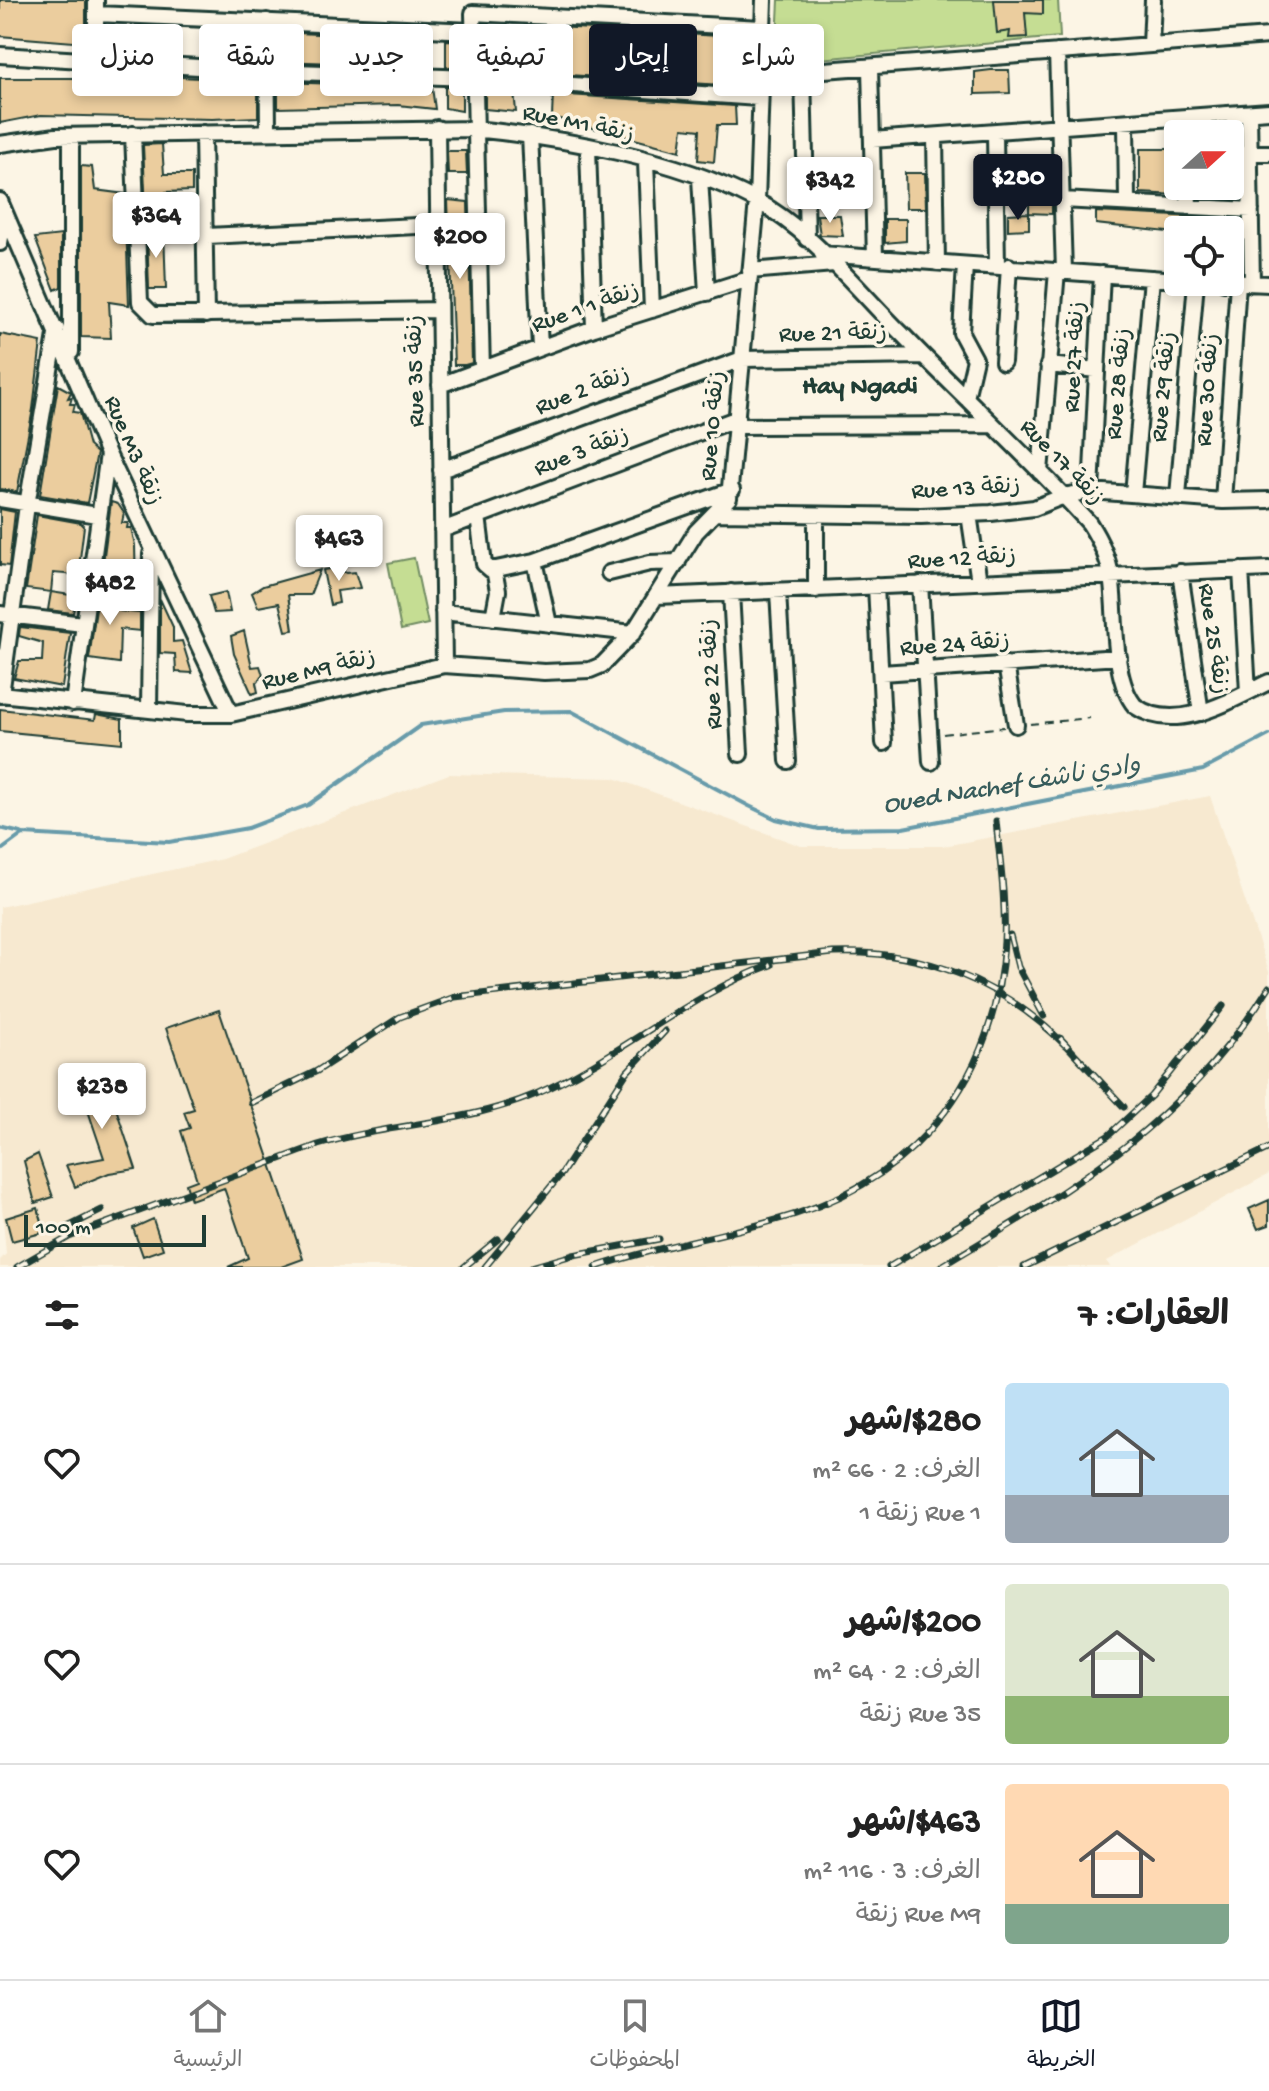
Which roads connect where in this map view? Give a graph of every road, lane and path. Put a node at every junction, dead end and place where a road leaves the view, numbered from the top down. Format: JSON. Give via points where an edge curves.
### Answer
{"nodes":[{"id":1,"x":764,"y":0,"type":"edge"},
{"id":2,"x":1153,"y":0,"type":"edge"},
{"id":3,"x":97,"y":7,"type":"edge"},
{"id":4,"x":267,"y":21,"type":"junction"},
{"id":5,"x":267,"y":24,"type":"edge"},
{"id":6,"x":472,"y":24,"type":"edge"},
{"id":7,"x":762,"y":24,"type":"edge"},
{"id":8,"x":713,"y":25,"type":"edge"},
{"id":9,"x":449,"y":30,"type":"edge"},
{"id":10,"x":1269,"y":36,"type":"edge"},
{"id":11,"x":1151,"y":45,"type":"junction"},
{"id":12,"x":1057,"y":52,"type":"junction"},
{"id":13,"x":0,"y":55,"type":"edge"},
{"id":14,"x":72,"y":58,"type":"edge"},
{"id":15,"x":870,"y":68,"type":"junction"},
{"id":16,"x":824,"y":71,"type":"edge"},
{"id":17,"x":304,"y":72,"type":"edge"},
{"id":18,"x":449,"y":77,"type":"edge"},
{"id":19,"x":573,"y":85,"type":"edge"},
{"id":20,"x":266,"y":96,"type":"edge"},
{"id":21,"x":473,"y":96,"type":"edge"},
{"id":22,"x":804,"y":96,"type":"edge"},
{"id":23,"x":758,"y":98,"type":"joint"},
{"id":24,"x":1269,"y":111,"type":"edge"},
{"id":25,"x":1249,"y":113,"type":"junction"},
{"id":26,"x":1186,"y":118,"type":"joint"},
{"id":27,"x":1126,"y":123,"type":"junction"},
{"id":28,"x":1061,"y":127,"type":"junction"},
{"id":29,"x":437,"y":128,"type":"junction"},
{"id":30,"x":474,"y":129,"type":"junction"},
{"id":31,"x":268,"y":131,"type":"junction"},
{"id":32,"x":203,"y":133,"type":"junction"},
{"id":33,"x":995,"y":133,"type":"junction"},
{"id":34,"x":133,"y":134,"type":"junction"},
{"id":35,"x":530,"y":135,"type":"junction"},
{"id":36,"x":71,"y":136,"type":"junction"},
{"id":37,"x":935,"y":136,"type":"junction"},
{"id":38,"x":872,"y":140,"type":"junction"},
{"id":39,"x":0,"y":144,"type":"edge"},
{"id":40,"x":588,"y":148,"type":"junction"},
{"id":41,"x":1250,"y":153,"type":"junction"},
{"id":42,"x":1269,"y":153,"type":"edge"},
{"id":43,"x":646,"y":162,"type":"junction"},
{"id":44,"x":700,"y":178,"type":"junction"},
{"id":45,"x":1062,"y":200,"type":"junction"},
{"id":46,"x":1189,"y":200,"type":"edge"},
{"id":47,"x":757,"y":201,"type":"junction"},
{"id":48,"x":1127,"y":201,"type":"junction"},
{"id":49,"x":1189,"y":204,"type":"junction"},
{"id":50,"x":3,"y":207,"type":"edge"},
{"id":51,"x":1251,"y":210,"type":"junction"},
{"id":52,"x":438,"y":225,"type":"junction"},
{"id":53,"x":207,"y":236,"type":"junction"},
{"id":54,"x":807,"y":239,"type":"junction"},
{"id":55,"x":0,"y":243,"type":"edge"},
{"id":56,"x":1244,"y":249,"type":"edge"},
{"id":57,"x":822,"y":254,"type":"junction"},
{"id":58,"x":875,"y":258,"type":"junction"},
{"id":59,"x":937,"y":263,"type":"junction"},
{"id":60,"x":834,"y":264,"type":"junction"},
{"id":61,"x":965,"y":265,"type":"junction"},
{"id":62,"x":1003,"y":266,"type":"junction"},
{"id":63,"x":1060,"y":271,"type":"junction"},
{"id":64,"x":1102,"y":274,"type":"junction"},
{"id":65,"x":749,"y":275,"type":"junction"},
{"id":66,"x":1152,"y":278,"type":"junction"},
{"id":67,"x":1164,"y":279,"type":"edge"},
{"id":68,"x":1244,"y":283,"type":"edge"},
{"id":69,"x":1269,"y":284,"type":"edge"},
{"id":70,"x":707,"y":293,"type":"junction"},
{"id":71,"x":1195,"y":296,"type":"edge"},
{"id":72,"x":1237,"y":296,"type":"edge"},
{"id":73,"x":439,"y":310,"type":"junction"},
{"id":74,"x":652,"y":310,"type":"junction"},
{"id":75,"x":206,"y":315,"type":"junction"},
{"id":76,"x":594,"y":328,"type":"junction"},
{"id":77,"x":57,"y":329,"type":"junction"},
{"id":78,"x":540,"y":348,"type":"junction"},
{"id":79,"x":923,"y":356,"type":"junction"},
{"id":80,"x":742,"y":359,"type":"junction"},
{"id":81,"x":71,"y":362,"type":"junction"},
{"id":82,"x":1003,"y":362,"type":"dead end"},
{"id":83,"x":1048,"y":365,"type":"junction"},
{"id":84,"x":482,"y":370,"type":"junction"},
{"id":85,"x":1097,"y":370,"type":"junction"},
{"id":86,"x":440,"y":385,"type":"junction"},
{"id":87,"x":966,"y":398,"type":"junction"},
{"id":88,"x":737,"y":422,"type":"junction"},
{"id":89,"x":993,"y":425,"type":"junction"},
{"id":90,"x":108,"y":454,"type":"junction"},
{"id":91,"x":441,"y":470,"type":"junction"},
{"id":92,"x":1040,"y":472,"type":"junction"},
{"id":93,"x":732,"y":490,"type":"junction"},
{"id":94,"x":1091,"y":491,"type":"junction"},
{"id":95,"x":1133,"y":494,"type":"junction"},
{"id":96,"x":1064,"y":496,"type":"junction"},
{"id":97,"x":1178,"y":496,"type":"junction"},
{"id":98,"x":0,"y":499,"type":"edge"},
{"id":99,"x":1223,"y":501,"type":"junction"},
{"id":100,"x":1266,"y":501,"type":"edge"},
{"id":101,"x":27,"y":505,"type":"junction"},
{"id":102,"x":716,"y":513,"type":"junction"},
{"id":103,"x":969,"y":514,"type":"junction"},
{"id":104,"x":97,"y":515,"type":"junction"},
{"id":105,"x":816,"y":515,"type":"junction"},
{"id":106,"x":478,"y":516,"type":"junction"},
{"id":107,"x":442,"y":530,"type":"junction"},
{"id":108,"x":152,"y":549,"type":"junction"},
{"id":109,"x":535,"y":561,"type":"junction"},
{"id":110,"x":678,"y":562,"type":"junction"},
{"id":111,"x":494,"y":569,"type":"junction"},
{"id":112,"x":1269,"y":569,"type":"edge"},
{"id":113,"x":1241,"y":570,"type":"junction"},
{"id":114,"x":1180,"y":572,"type":"junction"},
{"id":115,"x":609,"y":573,"type":"dead end"},
{"id":116,"x":1111,"y":575,"type":"junction"},
{"id":117,"x":979,"y":582,"type":"junction"},
{"id":118,"x":920,"y":584,"type":"junction"},
{"id":119,"x":876,"y":586,"type":"junction"},
{"id":120,"x":816,"y":590,"type":"junction"},
{"id":121,"x":731,"y":592,"type":"junction"},
{"id":122,"x":778,"y":592,"type":"junction"},
{"id":123,"x":657,"y":596,"type":"junction"},
{"id":124,"x":443,"y":612,"type":"junction"},
{"id":125,"x":6,"y":615,"type":"edge"},
{"id":126,"x":493,"y":618,"type":"junction"},
{"id":127,"x":83,"y":624,"type":"junction"},
{"id":128,"x":549,"y":624,"type":"junction"},
{"id":129,"x":633,"y":633,"type":"junction"},
{"id":130,"x":1119,"y":657,"type":"junction"},
{"id":131,"x":1006,"y":664,"type":"junction"},
{"id":132,"x":444,"y":665,"type":"junction"},
{"id":133,"x":926,"y":670,"type":"junction"},
{"id":134,"x":881,"y":673,"type":"junction"},
{"id":135,"x":1269,"y":682,"type":"edge"},
{"id":136,"x":1248,"y":692,"type":"junction"},
{"id":137,"x":1,"y":694,"type":"edge"},
{"id":138,"x":73,"y":703,"type":"junction"},
{"id":139,"x":149,"y":710,"type":"junction"},
{"id":140,"x":1201,"y":713,"type":"junction"},
{"id":141,"x":231,"y":714,"type":"junction"},
{"id":142,"x":1016,"y":725,"type":"dead end"},
{"id":143,"x":884,"y":743,"type":"dead end"},
{"id":144,"x":740,"y":754,"type":"dead end"},
{"id":145,"x":788,"y":761,"type":"dead end"},
{"id":146,"x":931,"y":762,"type":"dead end"}],
"edges":[{"from":1,"to":7,"type":"street","name":"Rue 10 زنقة"},
{"from":2,"to":11,"type":"street"},
{"from":3,"to":4,"type":"street"},
{"from":4,"to":5,"type":"street"},
{"from":4,"to":9,"type":"street"},
{"from":6,"to":8,"type":"street","via":[[475,12]]},
{"from":10,"to":11,"type":"street"},
{"from":11,"to":12,"type":"street"},
{"from":12,"to":15,"type":"street"},
{"from":12,"to":28,"type":"street"},
{"from":13,"to":14,"type":"street"},
{"from":15,"to":16,"type":"street"},
{"from":15,"to":38,"type":"street"},
{"from":17,"to":18,"type":"street"},
{"from":19,"to":23,"type":"street"},
{"from":20,"to":31,"type":"street"},
{"from":21,"to":30,"type":"street"},
{"from":22,"to":54,"type":"street"},
{"from":23,"to":47,"type":"street","name":"Rue 10 زنقة"},
{"from":24,"to":25,"type":"street"},
{"from":25,"to":26,"type":"street"},
{"from":25,"to":41,"type":"street","name":"Rue 30 زنقة"},
{"from":26,"to":27,"type":"street"},
{"from":27,"to":28,"type":"street"},
{"from":27,"to":48,"type":"street"},
{"from":28,"to":33,"type":"street"},
{"from":28,"to":45,"type":"street"},
{"from":29,"to":30,"type":"street","name":"Rue M1 زنقة"},
{"from":29,"to":31,"type":"street","name":"Rue M1 زنقة"},
{"from":29,"to":52,"type":"street","name":"Rue 35 زنقة"},
{"from":30,"to":35,"type":"street","name":"Rue M1 زنقة"},
{"from":30,"to":84,"type":"street"},
{"from":31,"to":32,"type":"street","name":"Rue M1 زنقة"},
{"from":32,"to":34,"type":"street","name":"Rue M1 زنقة"},
{"from":32,"to":53,"type":"street"},
{"from":33,"to":37,"type":"street"},
{"from":33,"to":62,"type":"street"},
{"from":34,"to":36,"type":"street","name":"Rue M1 زنقة"},
{"from":34,"to":75,"type":"street","via":[[140,302],[153,315]]},
{"from":35,"to":40,"type":"street","name":"Rue M1 زنقة"},
{"from":35,"to":78,"type":"street"},
{"from":36,"to":39,"type":"street","name":"Rue M1 زنقة"},
{"from":36,"to":81,"type":"street"},
{"from":37,"to":38,"type":"street"},
{"from":37,"to":59,"type":"street"},
{"from":38,"to":58,"type":"street"},
{"from":40,"to":43,"type":"street","name":"Rue M1 زنقة"},
{"from":40,"to":76,"type":"street"},
{"from":41,"to":42,"type":"street"},
{"from":41,"to":51,"type":"street","name":"Rue 30 زنقة"},
{"from":43,"to":44,"type":"street","name":"Rue M1 زنقة"},
{"from":43,"to":74,"type":"street"},
{"from":44,"to":47,"type":"street","name":"Rue M1 زنقة"},
{"from":44,"to":70,"type":"street"},
{"from":45,"to":48,"type":"street"},
{"from":45,"to":63,"type":"street"},
{"from":46,"to":49,"type":"street"},
{"from":47,"to":54,"type":"street","name":"Rue 17 زنقة"},
{"from":47,"to":65,"type":"street","name":"Rue 10 زنقة"},
{"from":48,"to":49,"type":"street"},
{"from":49,"to":51,"type":"street"},
{"from":50,"to":55,"type":"street"},
{"from":50,"to":77,"type":"street","name":"Rue M3 زنقة"},
{"from":51,"to":56,"type":"street","name":"Rue 30 زنقة"},
{"from":52,"to":53,"type":"street"},
{"from":52,"to":73,"type":"street","name":"Rue 35 زنقة"},
{"from":53,"to":75,"type":"street"},
{"from":54,"to":57,"type":"street","name":"Rue 17 زنقة"},
{"from":57,"to":58,"type":"street"},
{"from":57,"to":60,"type":"street","name":"Rue 17 زنقة"},
{"from":58,"to":59,"type":"street"},
{"from":59,"to":61,"type":"street"},
{"from":60,"to":65,"type":"street"},
{"from":60,"to":79,"type":"street","name":"Rue 17 زنقة"},
{"from":61,"to":62,"type":"street"},
{"from":61,"to":87,"type":"street","via":[[961,333],[975,359]]},
{"from":62,"to":63,"type":"street"},
{"from":62,"to":82,"type":"street"},
{"from":63,"to":64,"type":"street"},
{"from":63,"to":83,"type":"street"},
{"from":64,"to":66,"type":"street"},
{"from":64,"to":85,"type":"street","name":"Rue 27 زنقة"},
{"from":65,"to":70,"type":"street","name":"Rue 1 زنقة 1"},
{"from":65,"to":80,"type":"street","name":"Rue 10 زنقة"},
{"from":66,"to":67,"type":"street"},
{"from":66,"to":95,"type":"street","name":"Rue 28 زنقة"},
{"from":68,"to":69,"type":"street"},
{"from":70,"to":74,"type":"street","name":"Rue 1 زنقة 1"},
{"from":71,"to":97,"type":"street","name":"Rue 29 زنقة"},
{"from":72,"to":99,"type":"street","name":"Rue 30 زنقة"},
{"from":73,"to":75,"type":"street"},
{"from":73,"to":86,"type":"street","name":"Rue 35 زنقة"},
{"from":74,"to":76,"type":"street","name":"Rue 1 زنقة 1"},
{"from":76,"to":78,"type":"street","name":"Rue 1 زنقة 1"},
{"from":77,"to":81,"type":"street","name":"Rue M3 زنقة"},
{"from":77,"to":101,"type":"street"},
{"from":78,"to":84,"type":"street","name":"Rue 1 زنقة 1"},
{"from":79,"to":80,"type":"street","name":"Rue 21 زنقة"},
{"from":79,"to":87,"type":"street","name":"Rue 17 زنقة"},
{"from":80,"to":88,"type":"street","name":"Rue 10 زنقة"},
{"from":80,"to":91,"type":"street","name":"Rue 2 زنقة"},
{"from":81,"to":90,"type":"street","name":"Rue M3 زنقة"},
{"from":83,"to":85,"type":"street"},
{"from":83,"to":92,"type":"street"},
{"from":84,"to":86,"type":"street","name":"Rue 1 زنقة 1"},
{"from":85,"to":94,"type":"street","name":"Rue 27 زنقة"},
{"from":86,"to":91,"type":"street","name":"Rue 35 زنقة"},
{"from":87,"to":89,"type":"street","name":"Rue 17 زنقة"},
{"from":88,"to":89,"type":"street"},
{"from":88,"to":93,"type":"street","name":"Rue 10 زنقة"},
{"from":88,"to":106,"type":"street","name":"Rue 3 زنقة"},
{"from":89,"to":92,"type":"street","name":"Rue 17 زنقة"},
{"from":90,"to":104,"type":"street"},
{"from":90,"to":108,"type":"street","name":"Rue M3 زنقة"},
{"from":91,"to":107,"type":"street","name":"Rue 35 زنقة"},
{"from":92,"to":96,"type":"street","name":"Rue 17 زنقة"},
{"from":93,"to":102,"type":"street","name":"Rue 10 زنقة"},
{"from":93,"to":109,"type":"street"},
{"from":94,"to":95,"type":"street","name":"Rue 13 زنقة"},
{"from":94,"to":96,"type":"street","name":"Rue 13 زنقة"},
{"from":95,"to":97,"type":"street","name":"Rue 13 زنقة"},
{"from":96,"to":103,"type":"street","name":"Rue 13 زنقة","via":[[1023,510]]},
{"from":96,"to":116,"type":"street","name":"Rue 17 زنقة","via":[[1100,541]]},
{"from":97,"to":99,"type":"street","name":"Rue 13 زنقة"},
{"from":98,"to":101,"type":"street"},
{"from":99,"to":100,"type":"street","name":"Rue 13 زنقة"},
{"from":101,"to":104,"type":"street"},
{"from":101,"to":125,"type":"street"},
{"from":102,"to":105,"type":"street","name":"Rue 13 زنقة"},
{"from":102,"to":110,"type":"street","name":"Rue 10 زنقة","via":[[696,532]]},
{"from":103,"to":105,"type":"street","name":"Rue 13 زنقة"},
{"from":103,"to":117,"type":"street"},
{"from":104,"to":127,"type":"street"},
{"from":105,"to":120,"type":"street"},
{"from":106,"to":107,"type":"street","name":"Rue 3 زنقة"},
{"from":106,"to":111,"type":"street","via":[[484,564]]},
{"from":107,"to":124,"type":"street","name":"Rue 35 زنقة"},
{"from":108,"to":139,"type":"street"},
{"from":108,"to":141,"type":"street","name":"Rue M3 زنقة"},
{"from":109,"to":111,"type":"street"},
{"from":109,"to":128,"type":"street"},
{"from":110,"to":115,"type":"street"},
{"from":110,"to":123,"type":"street","name":"Rue 10 زنقة"},
{"from":111,"to":126,"type":"street","via":[[498,591]]},
{"from":112,"to":113,"type":"street","name":"Rue 12 زنقة"},
{"from":113,"to":114,"type":"street","name":"Rue 12 زنقة"},
{"from":113,"to":136,"type":"street"},
{"from":114,"to":116,"type":"street","name":"Rue 12 زنقة"},
{"from":114,"to":140,"type":"street","name":"Rue 25 زنقة"},
{"from":116,"to":117,"type":"street","name":"Rue 12 زنقة"},
{"from":116,"to":130,"type":"street","name":"Rue 17 زنقة"},
{"from":117,"to":118,"type":"street","name":"Rue 12 زنقة"},
{"from":118,"to":119,"type":"street","name":"Rue 12 زنقة"},
{"from":118,"to":133,"type":"street"},
{"from":119,"to":120,"type":"street","name":"Rue 12 زنقة"},
{"from":119,"to":134,"type":"street","name":"Rue 24 زنقة"},
{"from":120,"to":122,"type":"street","name":"Rue 12 زنقة"},
{"from":121,"to":122,"type":"street","name":"Rue 12 زنقة"},
{"from":121,"to":123,"type":"street","name":"Rue 12 زنقة"},
{"from":121,"to":144,"type":"street","name":"Rue 22 زنقة"},
{"from":122,"to":145,"type":"street"},
{"from":123,"to":129,"type":"street","name":"Rue 10 زنقة"},
{"from":124,"to":126,"type":"street"},
{"from":124,"to":132,"type":"street","name":"Rue 35 زنقة"},
{"from":125,"to":127,"type":"street"},
{"from":125,"to":137,"type":"street"},
{"from":126,"to":128,"type":"street"},
{"from":127,"to":138,"type":"street"},
{"from":128,"to":129,"type":"street"},
{"from":129,"to":132,"type":"street","name":"Rue M9 زنقة","via":[[602,665],[577,672]]},
{"from":130,"to":131,"type":"street","name":"Rue 24 زنقة"},
{"from":130,"to":140,"type":"street","name":"Rue 17 زنقة","via":[[1127,692],[1141,710]]},
{"from":131,"to":133,"type":"street","name":"Rue 24 زنقة"},
{"from":131,"to":142,"type":"street"},
{"from":132,"to":141,"type":"street","name":"Rue M9 زنقة"},
{"from":133,"to":134,"type":"street","name":"Rue 24 زنقة"},
{"from":133,"to":146,"type":"street"},
{"from":134,"to":143,"type":"street"},
{"from":135,"to":136,"type":"street","name":"Rue 17 زنقة"},
{"from":136,"to":140,"type":"street","name":"Rue 17 زنقة"},
{"from":137,"to":138,"type":"street","name":"Rue M9 زنقة"},
{"from":138,"to":139,"type":"street","name":"Rue M9 زنقة"},
{"from":139,"to":141,"type":"street","name":"Rue M9 زنقة"}]}
